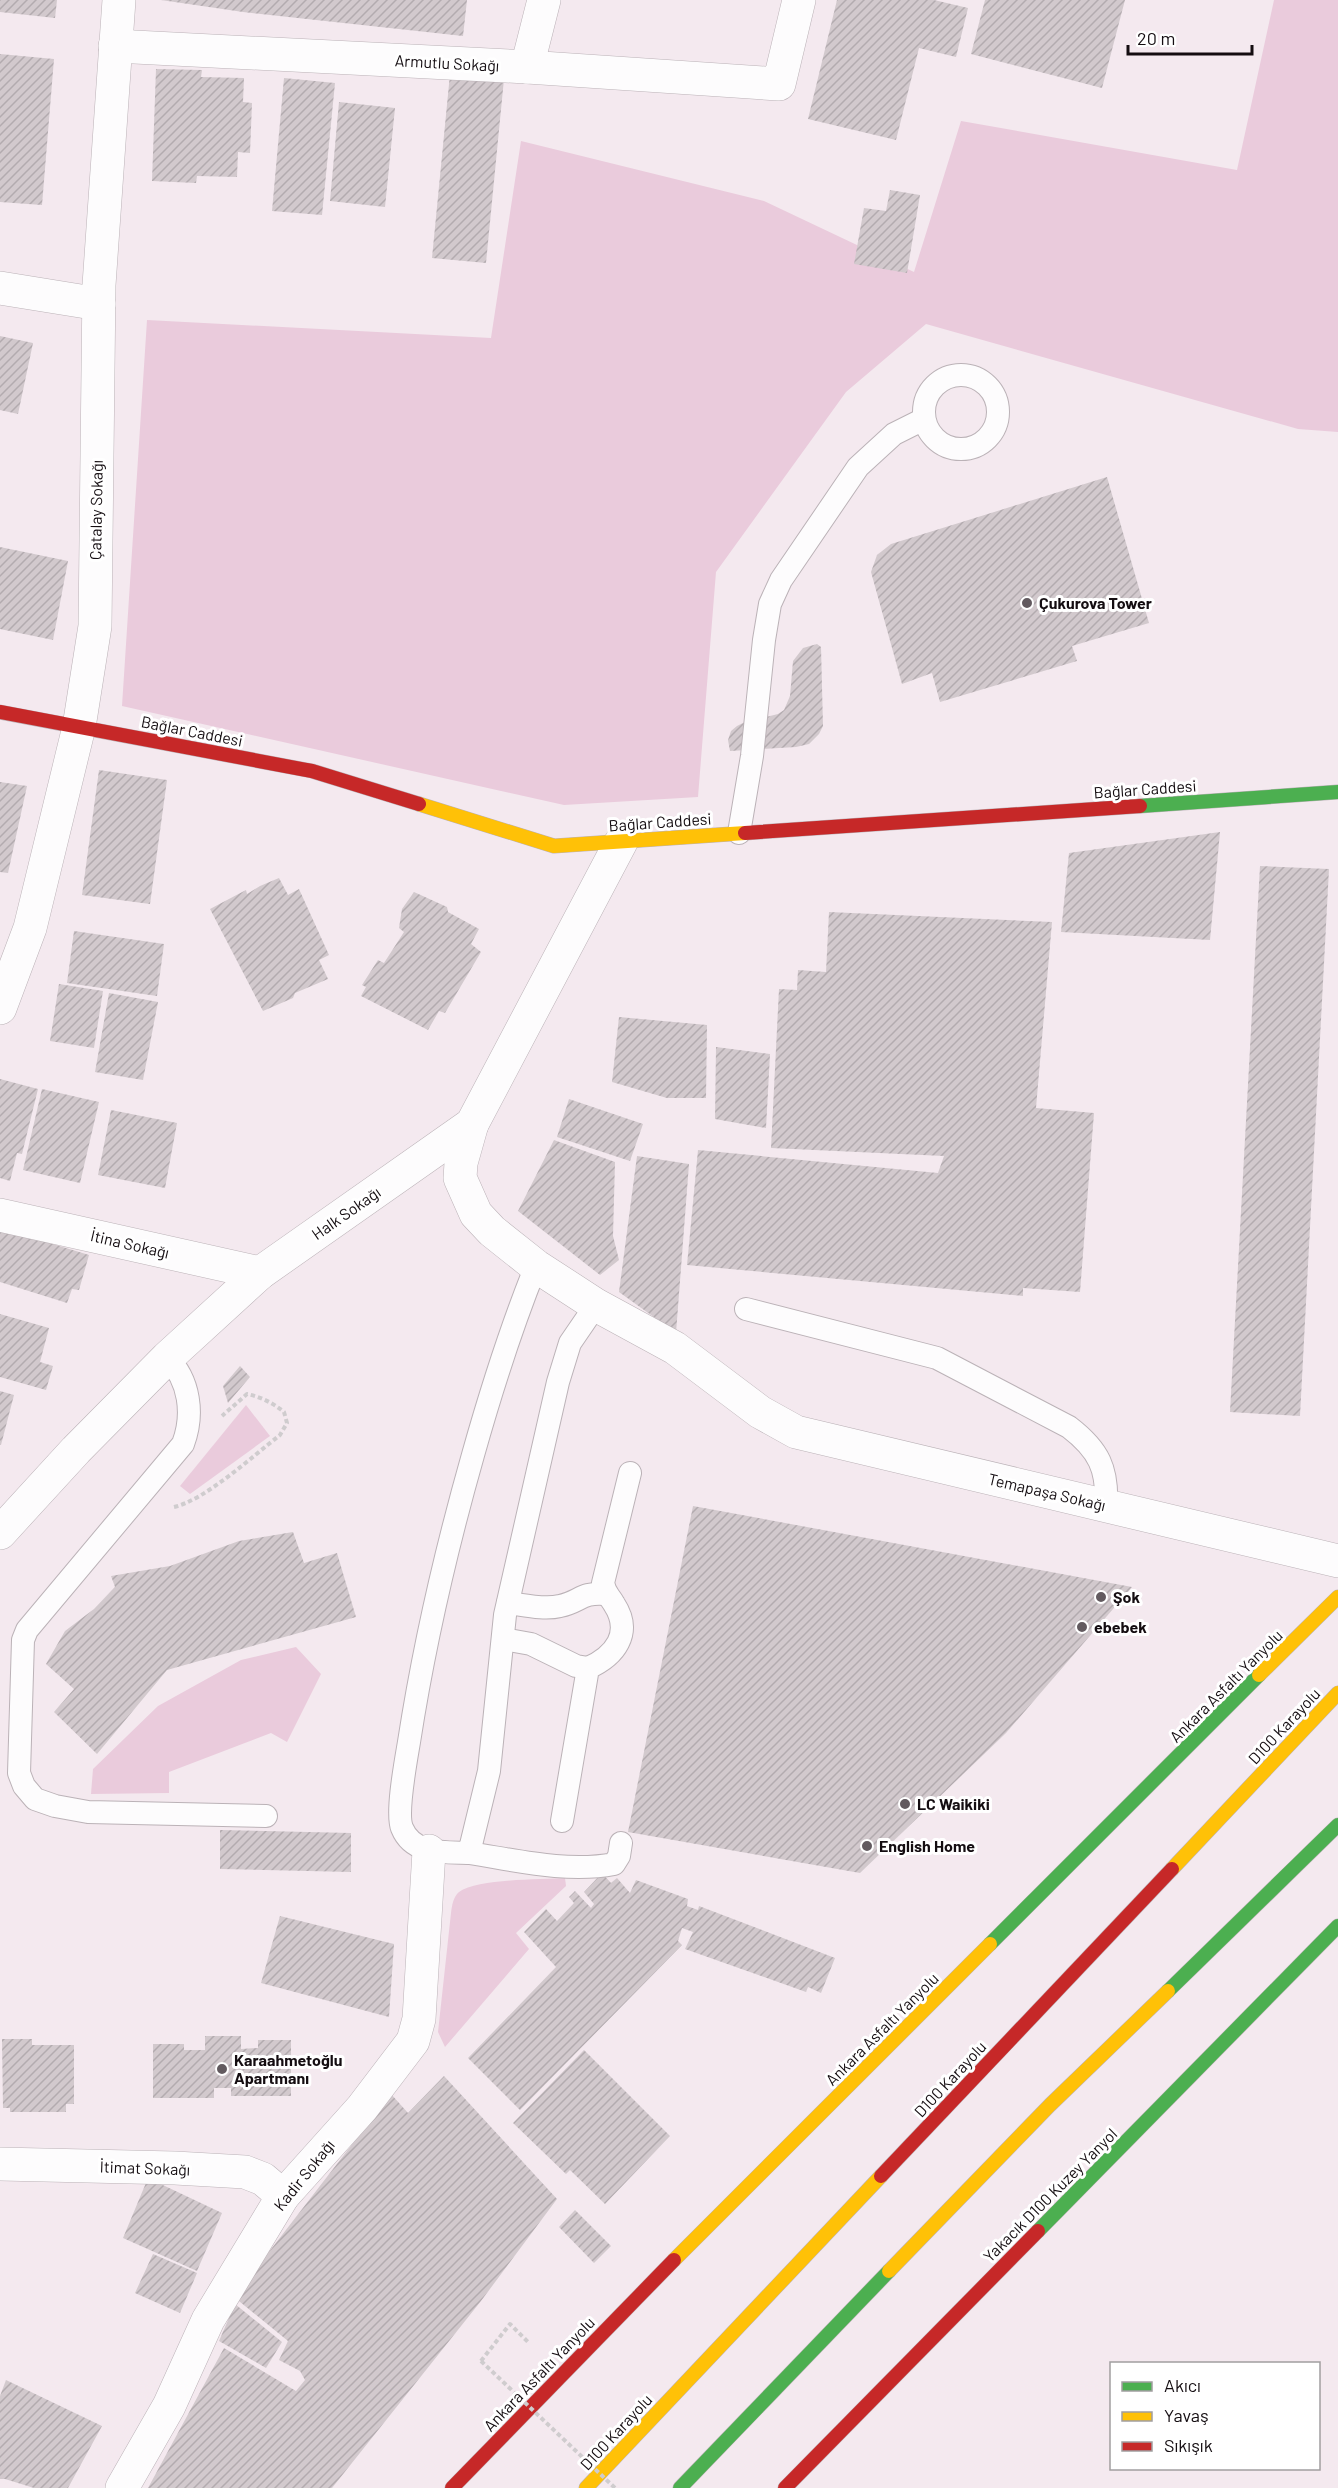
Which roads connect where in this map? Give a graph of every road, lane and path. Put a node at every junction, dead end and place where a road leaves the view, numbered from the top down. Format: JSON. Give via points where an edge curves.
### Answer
{"nodes":[{"id":1,"x":119,"y":0,"type":"edge"},
{"id":2,"x":544,"y":0,"type":"edge"},
{"id":3,"x":799,"y":0,"type":"edge"},
{"id":4,"x":116,"y":46,"type":"junction"},
{"id":5,"x":527,"y":67,"type":"junction"},
{"id":6,"x":0,"y":288,"type":"edge"},
{"id":7,"x":99,"y":304,"type":"junction"},
{"id":8,"x":924,"y":419,"type":"dead end"},
{"id":9,"x":0,"y":712,"type":"edge"},
{"id":10,"x":79,"y":727,"type":"junction"},
{"id":11,"x":1338,"y":792,"type":"edge"},
{"id":12,"x":739,"y":833,"type":"junction"},
{"id":13,"x":621,"y":842,"type":"junction"},
{"id":14,"x":0,"y":1008,"type":"edge"},
{"id":15,"x":472,"y":1124,"type":"junction"},
{"id":16,"x":0,"y":1215,"type":"edge"},
{"id":17,"x":536,"y":1266,"type":"junction"},
{"id":18,"x":260,"y":1272,"type":"junction"},
{"id":19,"x":596,"y":1305,"type":"junction"},
{"id":20,"x":746,"y":1310,"type":"dead end"},
{"id":21,"x":167,"y":1358,"type":"junction"},
{"id":22,"x":188,"y":1430,"type":"junction"},
{"id":23,"x":630,"y":1473,"type":"dead end"},
{"id":24,"x":140,"y":1494,"type":"junction"},
{"id":25,"x":1106,"y":1506,"type":"junction"},
{"id":26,"x":0,"y":1533,"type":"edge"},
{"id":27,"x":1338,"y":1561,"type":"edge"},
{"id":28,"x":605,"y":1594,"type":"junction"},
{"id":29,"x":1338,"y":1597,"type":"edge"},
{"id":30,"x":508,"y":1603,"type":"junction"},
{"id":31,"x":503,"y":1639,"type":"junction"},
{"id":32,"x":588,"y":1668,"type":"junction"},
{"id":33,"x":1338,"y":1693,"type":"edge"},
{"id":34,"x":266,"y":1816,"type":"dead end"},
{"id":35,"x":562,"y":1821,"type":"dead end"},
{"id":36,"x":1338,"y":1825,"type":"edge"},
{"id":37,"x":621,"y":1843,"type":"dead end"},
{"id":38,"x":429,"y":1851,"type":"junction"},
{"id":39,"x":469,"y":1853,"type":"junction"},
{"id":40,"x":1338,"y":1926,"type":"edge"},
{"id":41,"x":0,"y":2164,"type":"edge"},
{"id":42,"x":283,"y":2196,"type":"junction"},
{"id":43,"x":529,"y":2343,"type":"dead end"},
{"id":44,"x":122,"y":2488,"type":"edge"},
{"id":45,"x":452,"y":2488,"type":"edge"},
{"id":46,"x":586,"y":2488,"type":"edge"},
{"id":47,"x":615,"y":2488,"type":"edge"},
{"id":48,"x":680,"y":2488,"type":"edge"},
{"id":49,"x":784,"y":2488,"type":"edge"}],
"edges":[{"from":1,"to":4,"type":"street","name":"Çatalay Sokağı"},
{"from":2,"to":5,"type":"street"},
{"from":3,"to":5,"type":"street","name":"Armutlu Sokağı","via":[[779,84]]},
{"from":4,"to":5,"type":"street","name":"Armutlu Sokağı"},
{"from":4,"to":7,"type":"street","name":"Çatalay Sokağı"},
{"from":6,"to":7,"type":"street"},
{"from":7,"to":10,"type":"street","name":"Çatalay Sokağı","via":[[95,626]]},
{"from":8,"to":12,"type":"lane","via":[[894,434],[858,467],[781,580],[771,604],[764,640],[752,756]]},
{"from":9,"to":10,"type":"main road","name":"Bağlar Caddesi"},
{"from":10,"to":13,"type":"main road","name":"Bağlar Caddesi","via":[[312,771],[554,846]]},
{"from":10,"to":14,"type":"street","name":"Çatalay Sokağı","via":[[30,928]]},
{"from":11,"to":12,"type":"main road","name":"Bağlar Caddesi"},
{"from":12,"to":13,"type":"main road","name":"Bağlar Caddesi"},
{"from":13,"to":15,"type":"street","name":"Halk Sokağı"},
{"from":15,"to":17,"type":"street","name":"Temapaşa Sokağı","via":[[461,1163],[465,1193],[476,1214],[492,1231]]},
{"from":15,"to":18,"type":"street","name":"Halk Sokağı"},
{"from":16,"to":18,"type":"street","name":"İtina Sokağı"},
{"from":17,"to":19,"type":"street","name":"Temapaşa Sokağı"},
{"from":17,"to":38,"type":"lane","via":[[476,1444],[422,1660],[406,1761],[401,1826],[411,1842]]},
{"from":18,"to":21,"type":"street","name":"Halk Sokağı"},
{"from":19,"to":25,"type":"street","name":"Temapaşa Sokağı","via":[[675,1348],[760,1412],[796,1432]]},
{"from":19,"to":30,"type":"lane","via":[[570,1343],[558,1382]]},
{"from":20,"to":25,"type":"lane","via":[[937,1358],[1069,1427],[1099,1457],[1105,1473]]},
{"from":21,"to":22,"type":"lane","via":[[183,1379],[190,1419]]},
{"from":21,"to":26,"type":"street","name":"Halk Sokağı"},
{"from":22,"to":24,"type":"lane","via":[[183,1444]]},
{"from":22,"to":24,"type":"path","via":[[208,1425],[247,1394],[276,1405],[284,1412],[286,1424],[280,1435],[181,1505],[157,1507]]},
{"from":23,"to":28,"type":"lane","via":[[605,1570]]},
{"from":24,"to":34,"type":"lane","via":[[32,1623],[23,1640],[19,1773],[24,1786],[35,1799],[88,1812]]},
{"from":25,"to":27,"type":"street","name":"Temapaşa Sokağı"},
{"from":28,"to":30,"type":"lane","via":[[591,1593],[560,1606]]},
{"from":28,"to":32,"type":"lane","via":[[619,1613],[620,1642],[603,1662]]},
{"from":29,"to":45,"type":"main road","name":"Ankara Asfaltı Yanyolu","via":[[643,2291]]},
{"from":30,"to":31,"type":"lane"},
{"from":31,"to":32,"type":"lane","via":[[531,1644]]},
{"from":31,"to":39,"type":"lane","via":[[489,1771]]},
{"from":32,"to":35,"type":"lane"},
{"from":33,"to":46,"type":"main road","name":"D100 Karayolu"},
{"from":36,"to":48,"type":"main road","via":[[1050,2104]]},
{"from":37,"to":39,"type":"lane","via":[[614,1864],[605,1866],[559,1865]]},
{"from":38,"to":39,"type":"lane"},
{"from":38,"to":42,"type":"street","name":"Kadir Sokağı","via":[[419,2019],[413,2041],[362,2108]]},
{"from":40,"to":49,"type":"main road","name":"Yakacık D100 Kuzey Yanyol"},
{"from":41,"to":42,"type":"street","name":"İtimat Sokağı","via":[[245,2172],[263,2179]]},
{"from":42,"to":44,"type":"street","name":"Kadir Sokağı","via":[[208,2320],[169,2406]]},
{"from":43,"to":47,"type":"path","bridge":true,"via":[[510,2324],[481,2361]]}]}
